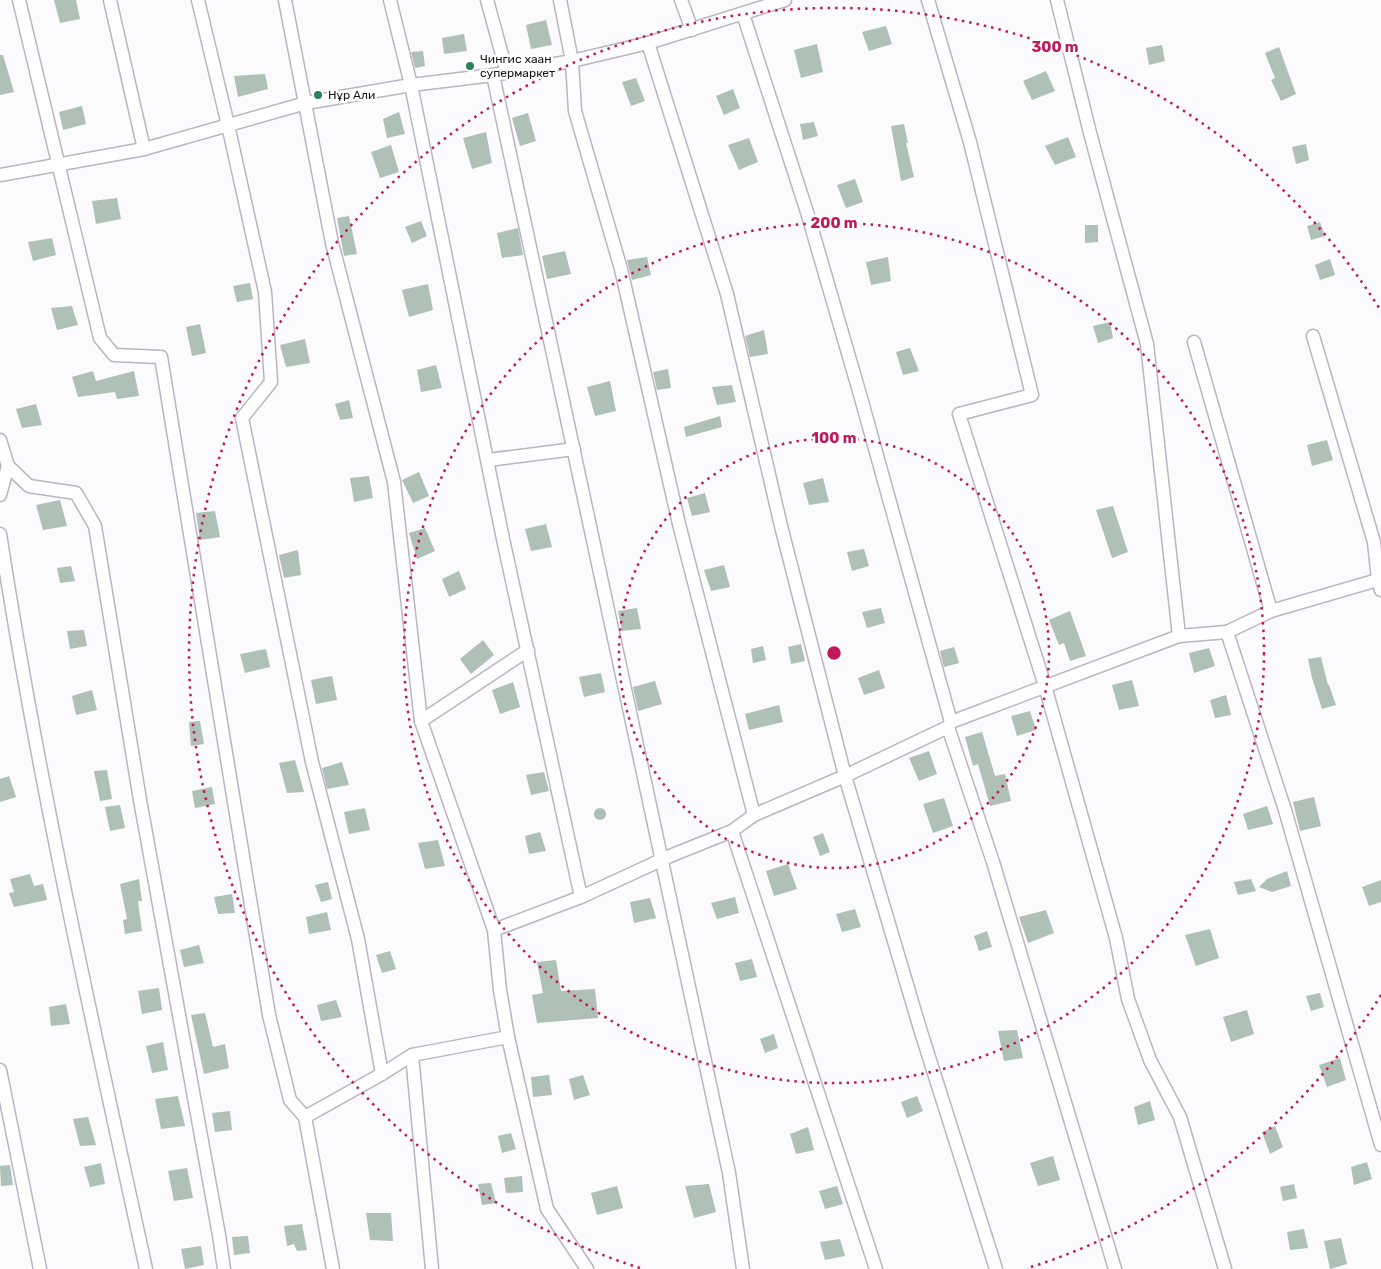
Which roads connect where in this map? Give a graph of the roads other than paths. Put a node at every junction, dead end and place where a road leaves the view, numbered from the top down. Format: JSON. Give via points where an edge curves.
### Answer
{"nodes":[{"id":1,"x":19,"y":0,"type":"edge"},
{"id":2,"x":110,"y":0,"type":"edge"},
{"id":3,"x":198,"y":0,"type":"edge"},
{"id":4,"x":286,"y":0,"type":"edge"},
{"id":5,"x":390,"y":0,"type":"edge"},
{"id":6,"x":487,"y":0,"type":"edge"},
{"id":7,"x":560,"y":0,"type":"edge"},
{"id":8,"x":681,"y":0,"type":"edge"},
{"id":9,"x":783,"y":0,"type":"edge"},
{"id":10,"x":928,"y":0,"type":"edge"},
{"id":11,"x":1057,"y":0,"type":"edge"},
{"id":12,"x":743,"y":14,"type":"junction"},
{"id":13,"x":692,"y":30,"type":"junction"},
{"id":14,"x":648,"y":43,"type":"junction"},
{"id":15,"x":572,"y":61,"type":"junction"},
{"id":16,"x":507,"y":73,"type":"junction"},
{"id":17,"x":493,"y":75,"type":"junction"},
{"id":18,"x":411,"y":85,"type":"junction"},
{"id":19,"x":306,"y":103,"type":"junction"},
{"id":20,"x":228,"y":125,"type":"junction"},
{"id":21,"x":144,"y":149,"type":"junction"},
{"id":22,"x":58,"y":165,"type":"junction"},
{"id":23,"x":0,"y":175,"type":"edge"},
{"id":24,"x":1313,"y":336,"type":"dead end"},
{"id":25,"x":1194,"y":342,"type":"dead end"},
{"id":26,"x":0,"y":440,"type":"edge"},
{"id":27,"x":574,"y":449,"type":"junction"},
{"id":28,"x":488,"y":460,"type":"junction"},
{"id":29,"x":8,"y":466,"type":"junction"},
{"id":30,"x":0,"y":495,"type":"edge"},
{"id":31,"x":0,"y":534,"type":"edge"},
{"id":32,"x":1380,"y":583,"type":"edge"},
{"id":33,"x":1271,"y":611,"type":"junction"},
{"id":34,"x":1227,"y":632,"type":"junction"},
{"id":35,"x":1179,"y":636,"type":"junction"},
{"id":36,"x":528,"y":650,"type":"junction"},
{"id":37,"x":1045,"y":686,"type":"junction"},
{"id":38,"x":421,"y":721,"type":"junction"},
{"id":39,"x":950,"y":725,"type":"junction"},
{"id":40,"x":845,"y":776,"type":"junction"},
{"id":41,"x":754,"y":815,"type":"junction"},
{"id":42,"x":732,"y":831,"type":"junction"},
{"id":43,"x":662,"y":860,"type":"junction"},
{"id":44,"x":581,"y":897,"type":"junction"},
{"id":45,"x":494,"y":930,"type":"junction"},
{"id":46,"x":508,"y":1037,"type":"junction"},
{"id":47,"x":412,"y":1056,"type":"junction"},
{"id":48,"x":0,"y":1070,"type":"edge"},
{"id":49,"x":382,"y":1074,"type":"junction"},
{"id":50,"x":304,"y":1117,"type":"junction"},
{"id":51,"x":1381,"y":1145,"type":"edge"},
{"id":52,"x":40,"y":1269,"type":"edge"},
{"id":53,"x":146,"y":1269,"type":"edge"},
{"id":54,"x":224,"y":1269,"type":"edge"},
{"id":55,"x":333,"y":1269,"type":"edge"},
{"id":56,"x":432,"y":1269,"type":"edge"},
{"id":57,"x":587,"y":1269,"type":"edge"},
{"id":58,"x":744,"y":1269,"type":"edge"},
{"id":59,"x":876,"y":1269,"type":"edge"},
{"id":60,"x":996,"y":1269,"type":"edge"},
{"id":61,"x":1115,"y":1269,"type":"edge"},
{"id":62,"x":1225,"y":1269,"type":"edge"}],
"edges":[{"from":1,"to":22,"type":"street"},
{"from":2,"to":21,"type":"street"},
{"from":3,"to":20,"type":"street"},
{"from":4,"to":19,"type":"street"},
{"from":5,"to":18,"type":"street"},
{"from":6,"to":16,"type":"street"},
{"from":7,"to":15,"type":"street"},
{"from":8,"to":13,"type":"street"},
{"from":9,"to":12,"type":"street"},
{"from":10,"to":37,"type":"street","via":[[970,142],[1032,395],[959,414]]},
{"from":11,"to":35,"type":"street","via":[[1147,344]]},
{"from":12,"to":13,"type":"street"},
{"from":12,"to":39,"type":"street","via":[[810,221],[859,389]]},
{"from":13,"to":14,"type":"street"},
{"from":14,"to":15,"type":"street"},
{"from":14,"to":40,"type":"street","via":[[727,294],[781,526]]},
{"from":15,"to":16,"type":"street"},
{"from":15,"to":41,"type":"street","via":[[575,110],[622,269],[679,524]]},
{"from":16,"to":17,"type":"street"},
{"from":17,"to":18,"type":"street"},
{"from":17,"to":27,"type":"street"},
{"from":18,"to":19,"type":"street"},
{"from":18,"to":28,"type":"street"},
{"from":19,"to":20,"type":"street"},
{"from":19,"to":38,"type":"street","via":[[332,243],[394,482]]},
{"from":20,"to":21,"type":"street"},
{"from":20,"to":49,"type":"street","via":[[265,292],[271,382],[242,418],[312,762],[358,939]]},
{"from":21,"to":22,"type":"street"},
{"from":22,"to":23,"type":"street"},
{"from":22,"to":50,"type":"street","via":[[100,338],[114,355],[161,357],[269,1015],[290,1100]]},
{"from":24,"to":32,"type":"street","via":[[1374,542]]},
{"from":25,"to":33,"type":"street"},
{"from":26,"to":29,"type":"street"},
{"from":27,"to":28,"type":"street"},
{"from":27,"to":43,"type":"street"},
{"from":28,"to":36,"type":"street"},
{"from":29,"to":30,"type":"street"},
{"from":29,"to":54,"type":"street","via":[[29,486],[76,493],[94,526]]},
{"from":31,"to":53,"type":"street","via":[[16,639],[77,950]]},
{"from":32,"to":33,"type":"street"},
{"from":33,"to":34,"type":"street"},
{"from":34,"to":35,"type":"street"},
{"from":34,"to":51,"type":"street","via":[[1285,810]]},
{"from":35,"to":37,"type":"street"},
{"from":36,"to":38,"type":"street"},
{"from":36,"to":44,"type":"street"},
{"from":37,"to":39,"type":"street"},
{"from":37,"to":62,"type":"street","via":[[1116,938],[1128,998],[1150,1060],[1180,1117]]},
{"from":38,"to":45,"type":"street"},
{"from":39,"to":40,"type":"street"},
{"from":39,"to":61,"type":"street"},
{"from":40,"to":41,"type":"street"},
{"from":40,"to":60,"type":"street"},
{"from":41,"to":42,"type":"street"},
{"from":42,"to":43,"type":"street"},
{"from":42,"to":59,"type":"street"},
{"from":43,"to":44,"type":"street"},
{"from":43,"to":58,"type":"street","via":[[729,1173]]},
{"from":44,"to":45,"type":"street"},
{"from":45,"to":46,"type":"street"},
{"from":46,"to":47,"type":"street"},
{"from":46,"to":57,"type":"street","via":[[547,1210]]},
{"from":47,"to":49,"type":"street"},
{"from":47,"to":56,"type":"street"},
{"from":48,"to":52,"type":"street"},
{"from":49,"to":50,"type":"street"},
{"from":50,"to":55,"type":"street"}]}
